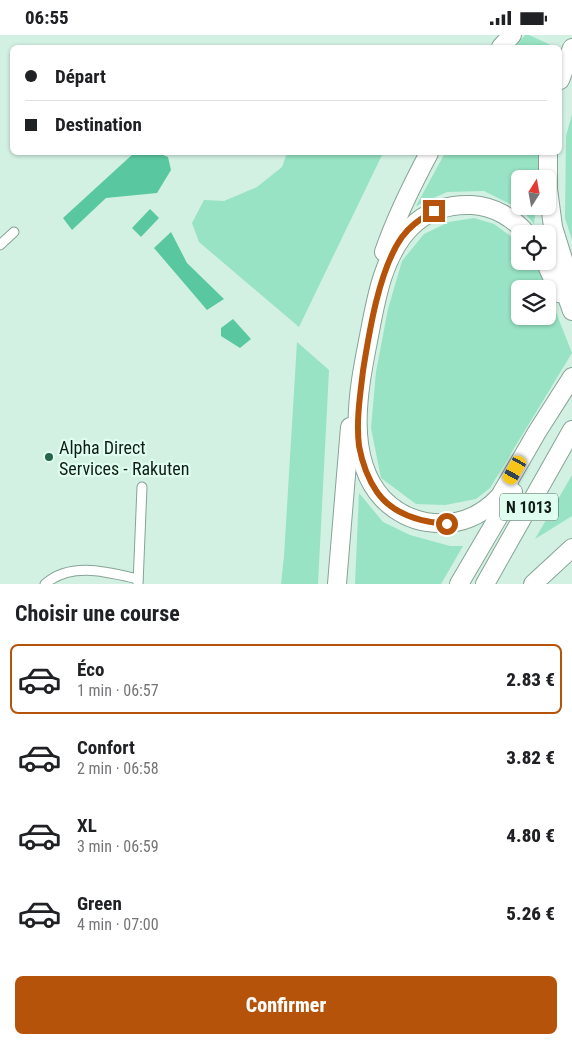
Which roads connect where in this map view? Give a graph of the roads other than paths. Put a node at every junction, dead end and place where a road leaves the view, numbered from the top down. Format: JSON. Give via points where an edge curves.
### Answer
{"nodes":[{"id":1,"x":512,"y":35,"type":"edge"},
{"id":2,"x":568,"y":35,"type":"edge"},
{"id":3,"x":503,"y":45,"type":"edge"},
{"id":4,"x":572,"y":48,"type":"edge"},
{"id":5,"x":562,"y":49,"type":"edge"},
{"id":6,"x":562,"y":75,"type":"edge"},
{"id":7,"x":428,"y":155,"type":"edge"},
{"id":8,"x":540,"y":155,"type":"edge"},
{"id":9,"x":548,"y":155,"type":"edge"},
{"id":10,"x":540,"y":170,"type":"edge"},
{"id":11,"x":519,"y":225,"type":"edge"},
{"id":12,"x":14,"y":232,"type":"dead end"},
{"id":13,"x":0,"y":245,"type":"edge"},
{"id":14,"x":556,"y":267,"type":"edge"},
{"id":15,"x":549,"y":270,"type":"edge"},
{"id":16,"x":572,"y":288,"type":"edge"},
{"id":17,"x":572,"y":311,"type":"edge"},
{"id":18,"x":572,"y":319,"type":"edge"},
{"id":19,"x":572,"y":377,"type":"edge"},
{"id":20,"x":572,"y":393,"type":"edge"},
{"id":21,"x":572,"y":430,"type":"edge"},
{"id":22,"x":142,"y":487,"type":"dead end"},
{"id":23,"x":572,"y":548,"type":"edge"},
{"id":24,"x":138,"y":581,"type":"edge"},
{"id":25,"x":45,"y":584,"type":"edge"},
{"id":26,"x":337,"y":584,"type":"edge"},
{"id":27,"x":460,"y":584,"type":"edge"},
{"id":28,"x":485,"y":584,"type":"edge"},
{"id":29,"x":533,"y":584,"type":"edge"}],
"edges":[{"from":1,"to":3,"type":"highway"},
{"from":2,"to":5,"type":"highway"},
{"from":4,"to":6,"type":"highway"},
{"from":7,"to":26,"type":"highway","via":[[392,230],[375,280],[360,344],[348,438]]},
{"from":8,"to":10,"type":"highway"},
{"from":9,"to":16,"type":"highway","via":[[553,227]]},
{"from":11,"to":19,"type":"highway","via":[[500,212],[476,205],[448,206],[411,226],[392,253],[378,295],[360,394],[359,446],[370,481],[389,505],[409,517],[447,524],[481,513],[500,496]]},
{"from":12,"to":13,"type":"street"},
{"from":14,"to":17,"type":"highway"},
{"from":15,"to":18,"type":"highway"},
{"from":20,"to":27,"type":"highway","number":"N 1013"},
{"from":21,"to":28,"type":"highway","number":"N 1013"},
{"from":22,"to":24,"type":"street"},
{"from":23,"to":29,"type":"highway"},
{"from":24,"to":25,"type":"street","via":[[97,570],[71,571]]}]}
